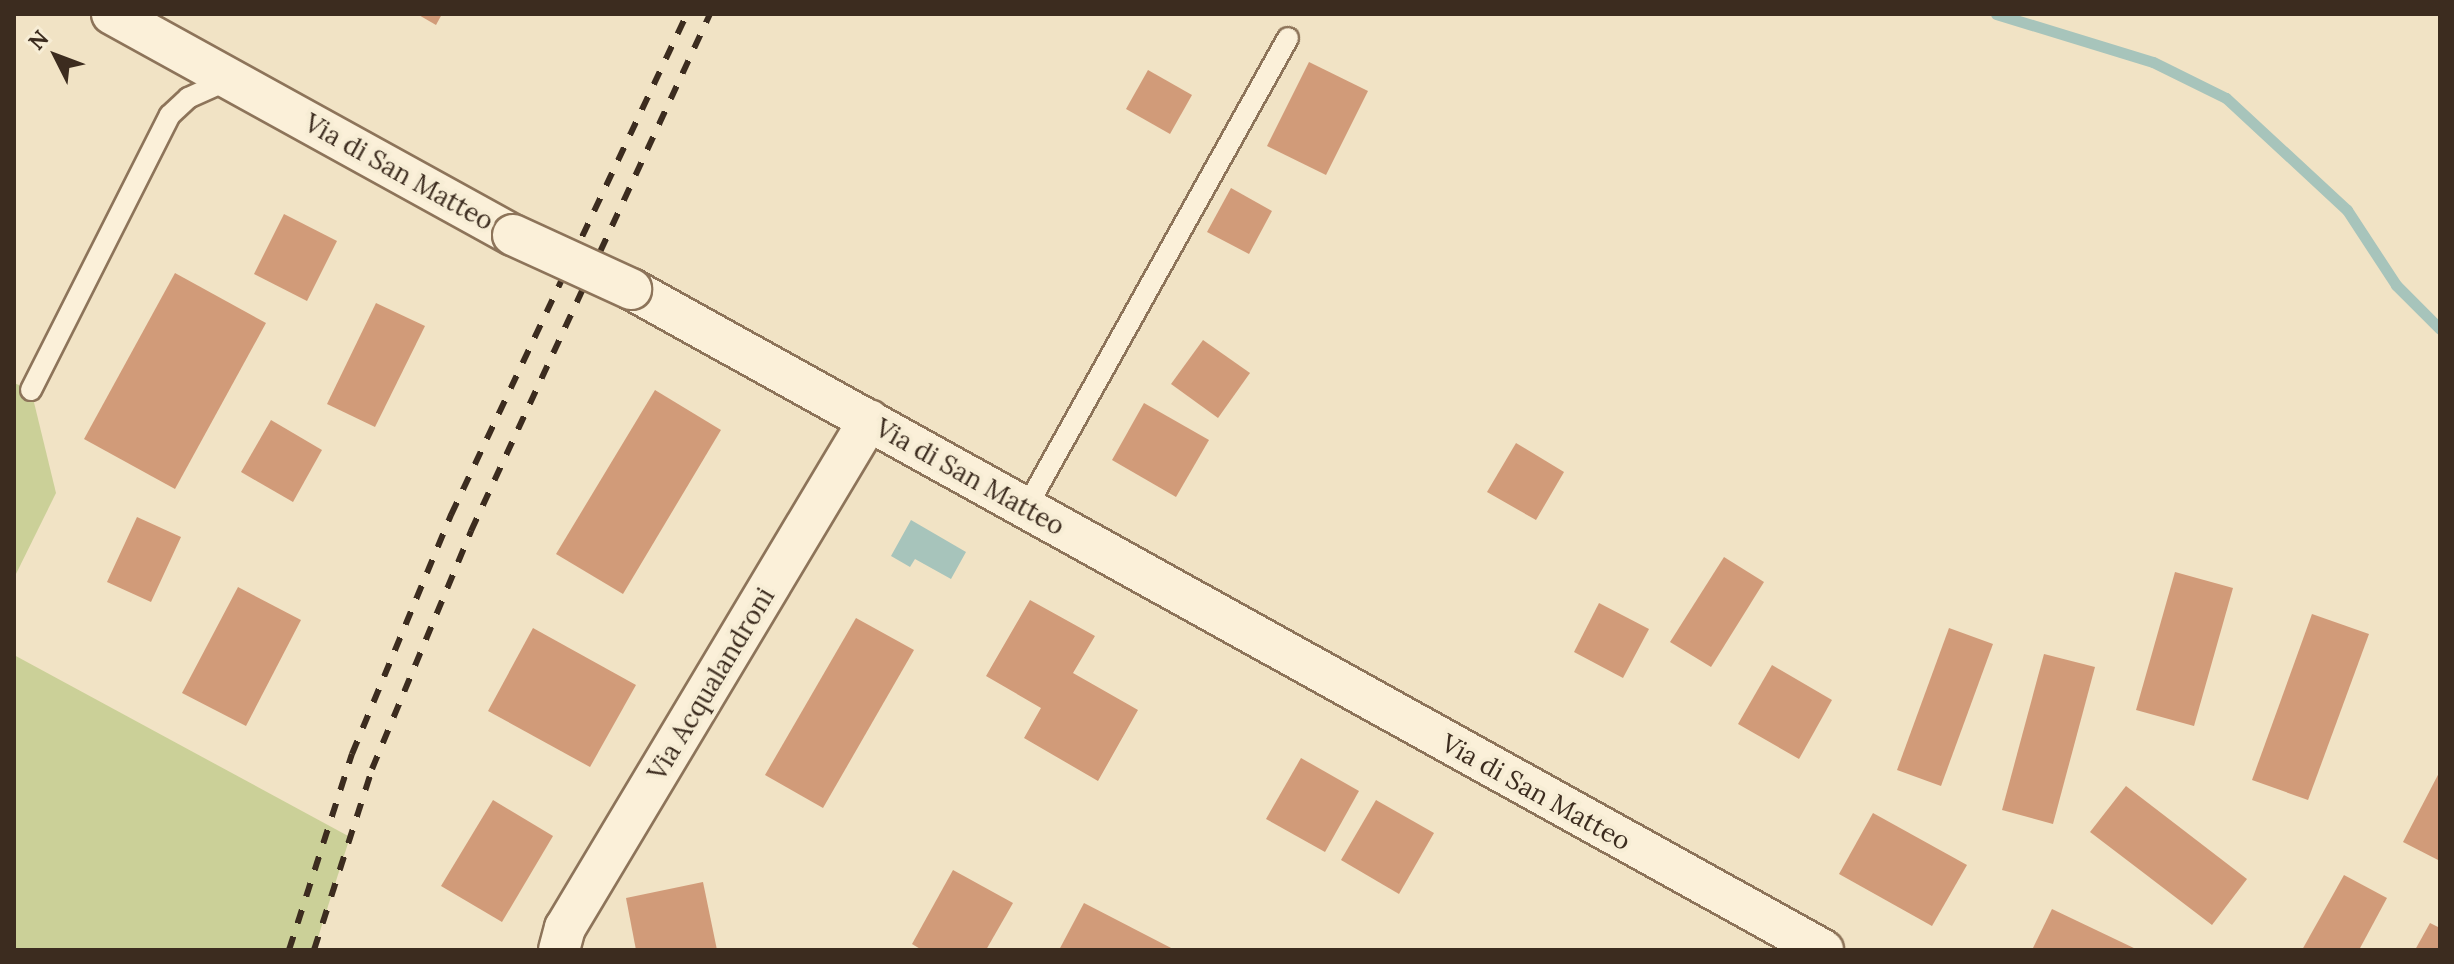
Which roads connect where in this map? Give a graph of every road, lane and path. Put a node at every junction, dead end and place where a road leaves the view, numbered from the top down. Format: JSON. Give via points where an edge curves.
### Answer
{"nodes":[{"id":1,"x":112,"y":14,"type":"edge"},
{"id":2,"x":1288,"y":38,"type":"dead end"},
{"id":3,"x":230,"y":79,"type":"junction"},
{"id":4,"x":31,"y":390,"type":"dead end"},
{"id":5,"x":869,"y":420,"type":"junction"},
{"id":6,"x":1026,"y":508,"type":"junction"},
{"id":7,"x":559,"y":950,"type":"edge"},
{"id":8,"x":1823,"y":950,"type":"edge"}],
"edges":[{"from":1,"to":3,"type":"street","name":"Via di San Matteo"},
{"from":2,"to":6,"type":"lane"},
{"from":3,"to":4,"type":"lane","via":[[188,98],[170,115]]},
{"from":3,"to":5,"type":"street","name":"Via di San Matteo","bridge":true,"via":[[513,235],[631,289]]},
{"from":5,"to":6,"type":"street","name":"Via di San Matteo"},
{"from":5,"to":7,"type":"street","name":"Via Acqualandroni","via":[[565,928]]},
{"from":6,"to":8,"type":"street","name":"Via di San Matteo"}]}
